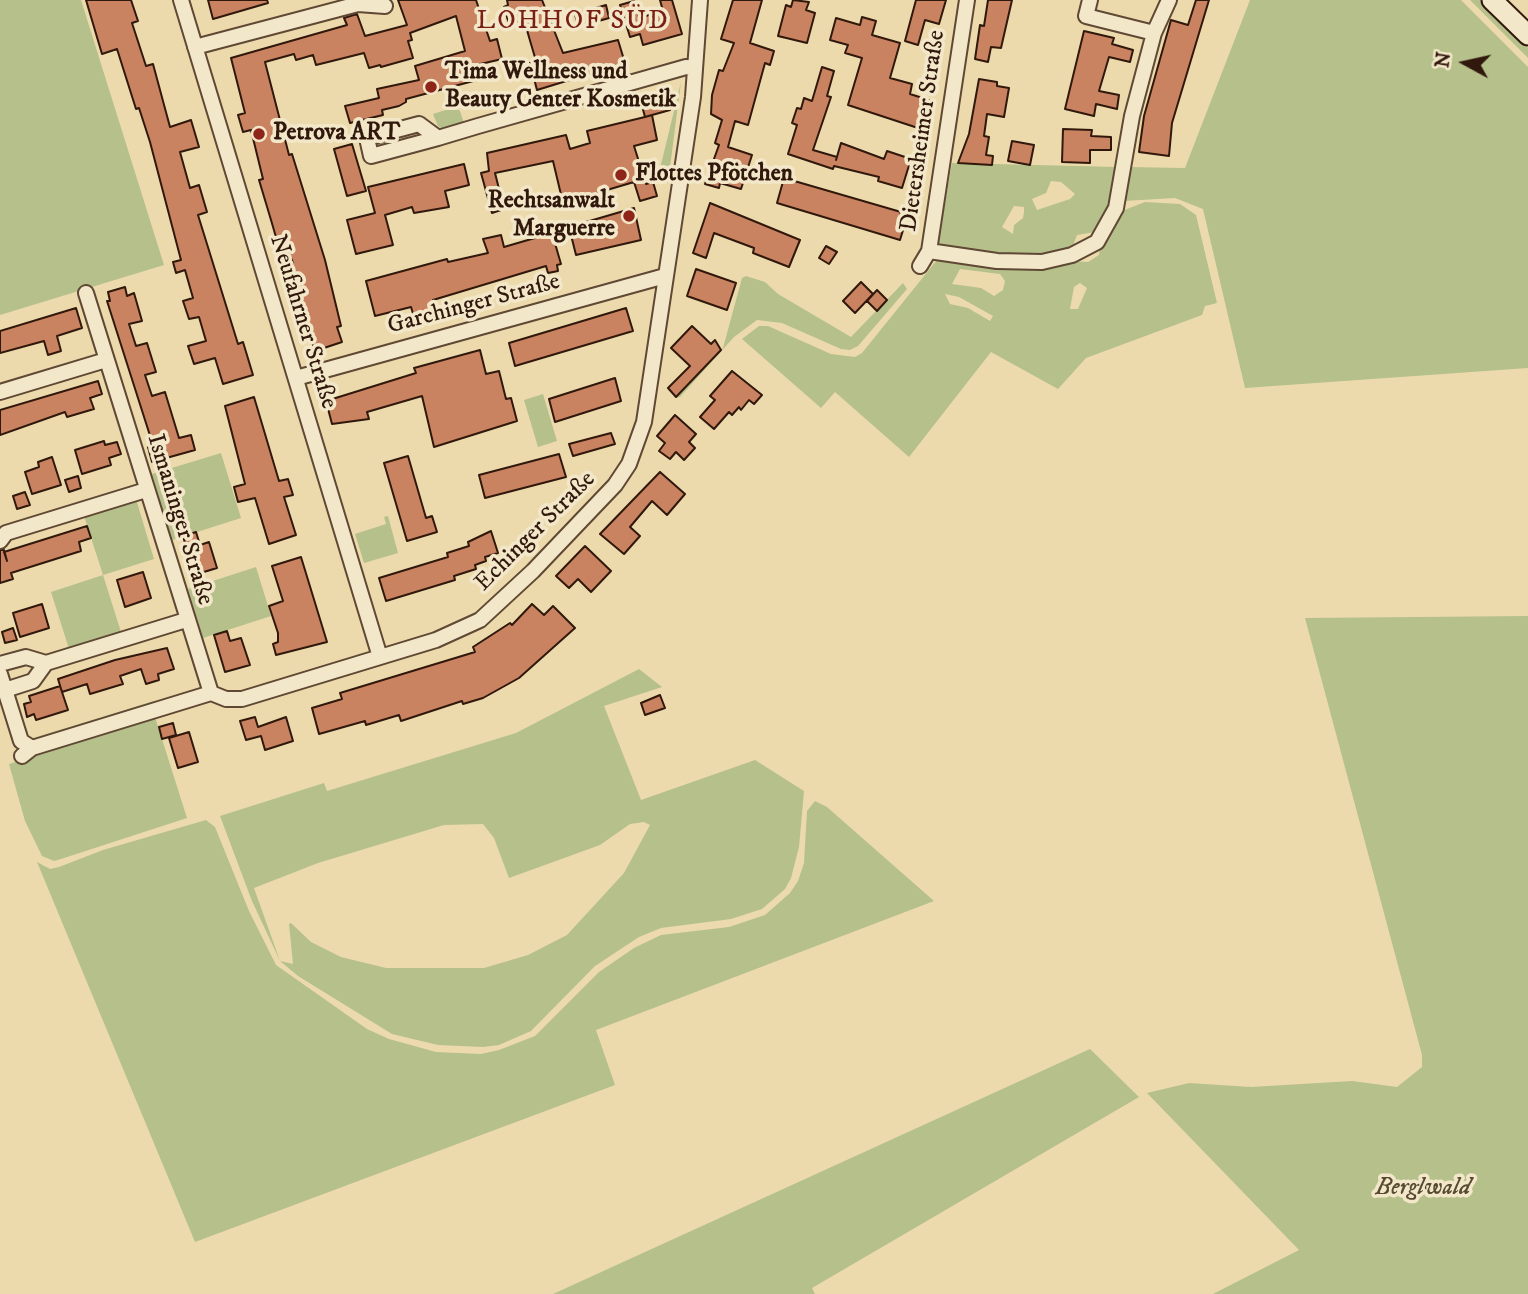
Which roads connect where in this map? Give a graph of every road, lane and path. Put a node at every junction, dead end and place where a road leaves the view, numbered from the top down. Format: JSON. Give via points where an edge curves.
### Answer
{"nodes":[{"id":1,"x":181,"y":0,"type":"edge"},
{"id":2,"x":700,"y":0,"type":"edge"},
{"id":3,"x":967,"y":0,"type":"edge"},
{"id":4,"x":1090,"y":0,"type":"edge"},
{"id":5,"x":1169,"y":0,"type":"edge"},
{"id":6,"x":1492,"y":0,"type":"edge"},
{"id":7,"x":385,"y":6,"type":"dead end"},
{"id":8,"x":1154,"y":33,"type":"junction"},
{"id":9,"x":1528,"y":36,"type":"edge"},
{"id":10,"x":195,"y":47,"type":"junction"},
{"id":11,"x":695,"y":68,"type":"junction"},
{"id":12,"x":438,"y":138,"type":"dead end"},
{"id":13,"x":929,"y":251,"type":"junction"},
{"id":14,"x":920,"y":266,"type":"dead end"},
{"id":15,"x":665,"y":276,"type":"junction"},
{"id":16,"x":86,"y":293,"type":"dead end"},
{"id":17,"x":106,"y":359,"type":"junction"},
{"id":18,"x":296,"y":378,"type":"junction"},
{"id":19,"x":0,"y":392,"type":"edge"},
{"id":20,"x":146,"y":491,"type":"junction"},
{"id":21,"x":2,"y":535,"type":"edge"},
{"id":22,"x":186,"y":621,"type":"junction"},
{"id":23,"x":380,"y":657,"type":"junction"},
{"id":24,"x":46,"y":663,"type":"junction"},
{"id":25,"x":0,"y":664,"type":"edge"},
{"id":26,"x":0,"y":674,"type":"edge"},
{"id":27,"x":5,"y":690,"type":"junction"},
{"id":28,"x":211,"y":693,"type":"junction"}],
"edges":[{"from":1,"to":10,"type":"street","name":"Neufahrner Straße"},
{"from":2,"to":11,"type":"street","name":"Echinger Straße"},
{"from":3,"to":13,"type":"street","name":"Dietersheimer Straße"},
{"from":4,"to":8,"type":"street","via":[[1086,16]]},
{"from":5,"to":8,"type":"street"},
{"from":6,"to":9,"type":"main road"},
{"from":7,"to":10,"type":"street","via":[[358,4]]},
{"from":8,"to":13,"type":"street","via":[[1132,116],[1116,208],[1097,242],[1072,255],[1042,262]]},
{"from":10,"to":18,"type":"street","name":"Neufahrner Straße"},
{"from":11,"to":12,"type":"street"},
{"from":11,"to":15,"type":"street","name":"Echinger Straße"},
{"from":13,"to":14,"type":"street","name":"Dietersheimer Straße"},
{"from":15,"to":18,"type":"street","name":"Garchinger Straße"},
{"from":15,"to":23,"type":"street","name":"Echinger Straße","via":[[644,422],[629,464],[615,485],[480,620]]},
{"from":16,"to":17,"type":"street","name":"Ismaninger Straße"},
{"from":17,"to":19,"type":"street"},
{"from":17,"to":20,"type":"street","name":"Ismaninger Straße"},
{"from":18,"to":23,"type":"street","name":"Neufahrner Straße"},
{"from":20,"to":21,"type":"street"},
{"from":20,"to":22,"type":"street","name":"Ismaninger Straße"},
{"from":22,"to":24,"type":"street"},
{"from":22,"to":28,"type":"street","name":"Ismaninger Straße"},
{"from":23,"to":28,"type":"street","name":"Echinger Straße","via":[[242,699]]},
{"from":24,"to":25,"type":"street","via":[[26,657]]},
{"from":24,"to":27,"type":"street","via":[[33,681]]},
{"from":26,"to":27,"type":"street"},
{"from":27,"to":28,"type":"street","name":"Echinger Straße","via":[[27,752]]}]}
